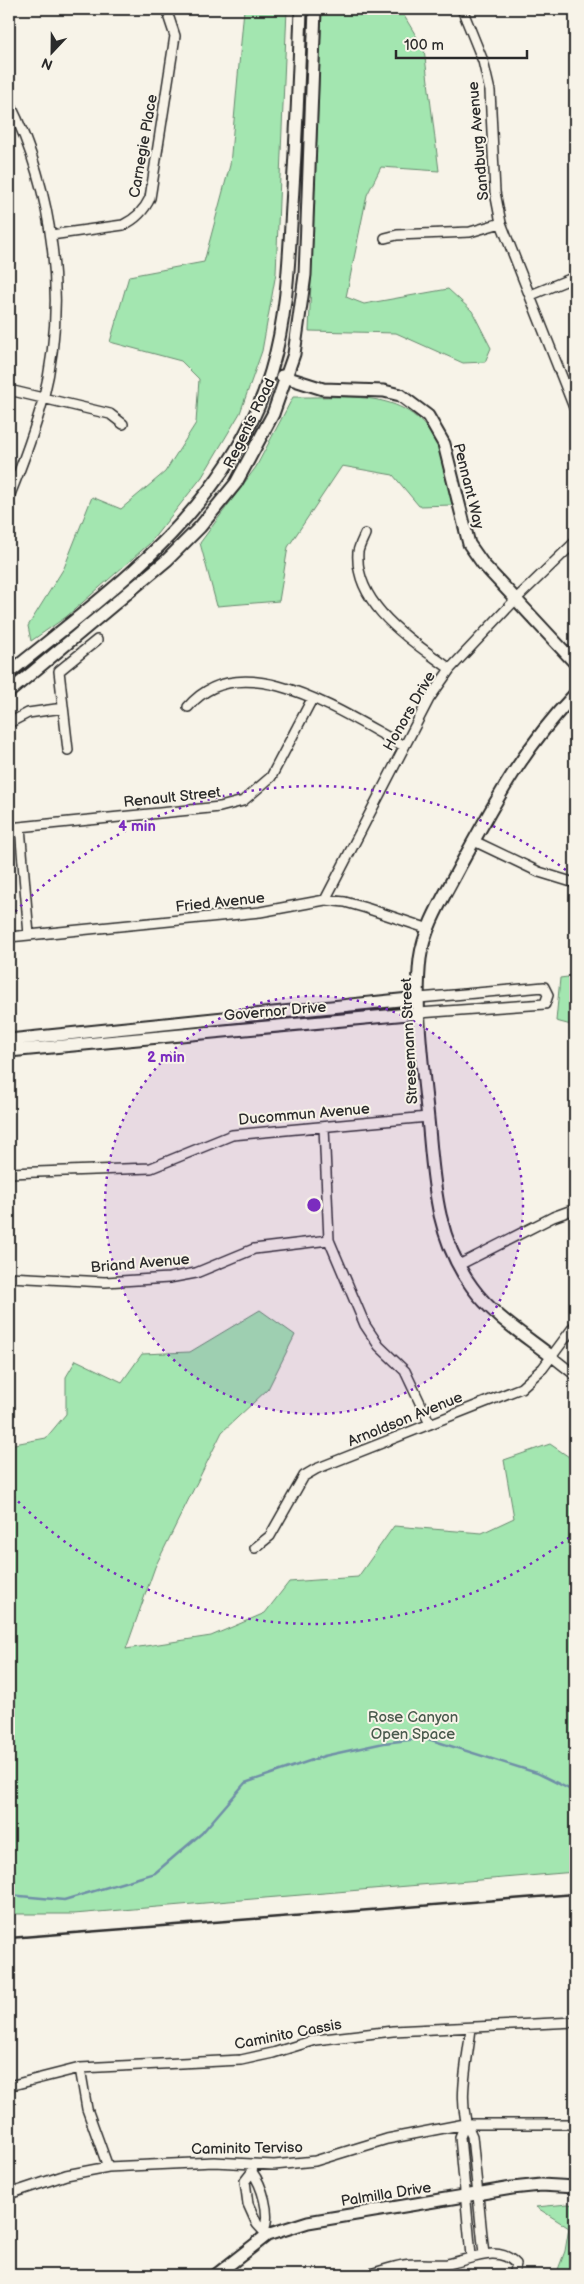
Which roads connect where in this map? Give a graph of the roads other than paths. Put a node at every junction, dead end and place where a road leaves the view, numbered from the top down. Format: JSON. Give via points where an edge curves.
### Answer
{"nodes":[{"id":1,"x":301,"y":9,"type":"edge"},
{"id":2,"x":315,"y":9,"type":"edge"},
{"id":3,"x":462,"y":9,"type":"edge"},
{"id":4,"x":169,"y":18,"type":"dead end"},
{"id":5,"x":9,"y":102,"type":"edge"},
{"id":6,"x":501,"y":223,"type":"junction"},
{"id":7,"x":51,"y":235,"type":"junction"},
{"id":8,"x":385,"y":238,"type":"dead end"},
{"id":9,"x":575,"y":277,"type":"edge"},
{"id":10,"x":531,"y":295,"type":"junction"},
{"id":11,"x":271,"y":372,"type":"junction"},
{"id":12,"x":287,"y":378,"type":"junction"},
{"id":13,"x":9,"y":390,"type":"edge"},
{"id":14,"x":43,"y":398,"type":"junction"},
{"id":15,"x":575,"y":410,"type":"edge"},
{"id":16,"x":123,"y":424,"type":"dead end"},
{"id":17,"x":9,"y":497,"type":"edge"},
{"id":18,"x":365,"y":534,"type":"dead end"},
{"id":19,"x":575,"y":542,"type":"edge"},
{"id":20,"x":516,"y":599,"type":"junction"},
{"id":21,"x":98,"y":640,"type":"dead end"},
{"id":22,"x":575,"y":663,"type":"edge"},
{"id":23,"x":450,"y":669,"type":"junction"},
{"id":24,"x":9,"y":673,"type":"edge"},
{"id":25,"x":9,"y":692,"type":"edge"},
{"id":26,"x":575,"y":694,"type":"edge"},
{"id":27,"x":312,"y":699,"type":"junction"},
{"id":28,"x":188,"y":707,"type":"dead end"},
{"id":29,"x":63,"y":708,"type":"junction"},
{"id":30,"x":9,"y":723,"type":"edge"},
{"id":31,"x":404,"y":746,"type":"junction"},
{"id":32,"x":68,"y":750,"type":"dead end"},
{"id":33,"x":9,"y":811,"type":"edge"},
{"id":34,"x":20,"y":827,"type":"junction"},
{"id":35,"x":9,"y":828,"type":"edge"},
{"id":36,"x":474,"y":841,"type":"junction"},
{"id":37,"x":574,"y":880,"type":"edge"},
{"id":38,"x":325,"y":900,"type":"junction"},
{"id":39,"x":429,"y":929,"type":"junction"},
{"id":40,"x":29,"y":935,"type":"junction"},
{"id":41,"x":9,"y":937,"type":"edge"},
{"id":42,"x":418,"y":998,"type":"junction"},
{"id":43,"x":420,"y":1013,"type":"junction"},
{"id":44,"x":9,"y":1040,"type":"edge"},
{"id":45,"x":9,"y":1051,"type":"edge"},
{"id":46,"x":428,"y":1117,"type":"junction"},
{"id":47,"x":324,"y":1127,"type":"junction"},
{"id":48,"x":9,"y":1173,"type":"edge"},
{"id":49,"x":575,"y":1209,"type":"edge"},
{"id":50,"x":328,"y":1240,"type":"junction"},
{"id":51,"x":459,"y":1265,"type":"junction"},
{"id":52,"x":9,"y":1277,"type":"edge"},
{"id":53,"x":575,"y":1326,"type":"edge"},
{"id":54,"x":551,"y":1356,"type":"junction"},
{"id":55,"x":575,"y":1375,"type":"edge"},
{"id":56,"x":430,"y":1424,"type":"junction"},
{"id":57,"x":255,"y":1548,"type":"dead end"},
{"id":58,"x":575,"y":2022,"type":"edge"},
{"id":59,"x":471,"y":2028,"type":"junction"},
{"id":60,"x":80,"y":2068,"type":"junction"},
{"id":61,"x":9,"y":2086,"type":"edge"},
{"id":62,"x":465,"y":2124,"type":"junction"},
{"id":63,"x":575,"y":2124,"type":"edge"},
{"id":64,"x":108,"y":2167,"type":"junction"},
{"id":65,"x":253,"y":2168,"type":"junction"},
{"id":66,"x":575,"y":2187,"type":"edge"},
{"id":67,"x":9,"y":2194,"type":"edge"},
{"id":68,"x":478,"y":2194,"type":"junction"},
{"id":69,"x":466,"y":2197,"type":"junction"},
{"id":70,"x":266,"y":2210,"type":"junction"},
{"id":71,"x":253,"y":2214,"type":"junction"},
{"id":72,"x":266,"y":2232,"type":"junction"},
{"id":73,"x":484,"y":2255,"type":"junction"},
{"id":74,"x":471,"y":2256,"type":"junction"},
{"id":75,"x":216,"y":2275,"type":"edge"},
{"id":76,"x":366,"y":2275,"type":"edge"},
{"id":77,"x":513,"y":2275,"type":"edge"}],
"edges":[{"from":1,"to":11,"type":"street","name":"Regents Road","via":[[288,273]]},
{"from":2,"to":12,"type":"street","name":"Regents Road","via":[[305,275]]},
{"from":3,"to":6,"type":"street","name":"Sandburg Avenue","via":[[483,61],[490,90],[495,192]]},
{"from":4,"to":7,"type":"street","name":"Carnegie Place","via":[[175,36],[150,198],[146,206],[134,220],[123,225]]},
{"from":5,"to":7,"type":"street","via":[[36,172]]},
{"from":6,"to":8,"type":"street","via":[[470,232]]},
{"from":6,"to":10,"type":"street","name":"Sandburg Avenue"},
{"from":7,"to":14,"type":"street","via":[[56,291],[51,354]]},
{"from":9,"to":10,"type":"street"},
{"from":10,"to":15,"type":"street","name":"Sandburg Avenue"},
{"from":11,"to":12,"type":"street","name":"Pennant Way"},
{"from":11,"to":24,"type":"street","name":"Regents Road","via":[[240,442],[224,469],[189,514],[143,564]]},
{"from":12,"to":20,"type":"street","name":"Pennant Way","via":[[323,389],[400,395],[428,416],[444,444],[469,544]]},
{"from":12,"to":25,"type":"street","name":"Regents Road","via":[[248,464],[207,520],[167,560]]},
{"from":13,"to":14,"type":"street"},
{"from":14,"to":16,"type":"street","via":[[110,414]]},
{"from":14,"to":17,"type":"street","via":[[30,445]]},
{"from":18,"to":23,"type":"street","via":[[358,550],[360,571],[379,611]]},
{"from":19,"to":20,"type":"street","name":"Honors Drive"},
{"from":20,"to":22,"type":"street","name":"Pennant Way"},
{"from":20,"to":23,"type":"street","name":"Honors Drive"},
{"from":21,"to":29,"type":"street","via":[[59,671]]},
{"from":23,"to":31,"type":"street","name":"Honors Drive","via":[[429,699]]},
{"from":26,"to":36,"type":"street","name":"Stresemann Street","via":[[526,752],[498,794]]},
{"from":27,"to":28,"type":"street","via":[[292,688],[243,682],[221,685],[199,694]]},
{"from":27,"to":31,"type":"street"},
{"from":27,"to":34,"type":"street","name":"Renault Street","via":[[271,777],[243,801],[220,807]]},
{"from":29,"to":30,"type":"street","via":[[28,712]]},
{"from":29,"to":32,"type":"street"},
{"from":31,"to":38,"type":"street","name":"Honors Drive"},
{"from":33,"to":35,"type":"street"},
{"from":34,"to":35,"type":"street","name":"Renault Street"},
{"from":34,"to":40,"type":"street"},
{"from":36,"to":37,"type":"street","via":[[539,872]]},
{"from":36,"to":39,"type":"street","name":"Stresemann Street"},
{"from":38,"to":39,"type":"street","name":"Fried Avenue","via":[[345,902]]},
{"from":38,"to":40,"type":"street","name":"Fried Avenue","via":[[260,912]]},
{"from":39,"to":42,"type":"street","name":"Stresemann Street","via":[[420,958]]},
{"from":40,"to":41,"type":"street","name":"Fried Avenue"},
{"from":42,"to":43,"type":"street","name":"Stresemann Street"},
{"from":42,"to":43,"type":"street","name":"Governor Drive","via":[[544,987],[548,995],[545,1004]]},
{"from":42,"to":44,"type":"street","name":"Governor Drive"},
{"from":43,"to":45,"type":"street","name":"Governor Drive"},
{"from":43,"to":46,"type":"street","name":"Stresemann Street"},
{"from":46,"to":47,"type":"street","name":"Ducommun Avenue"},
{"from":46,"to":51,"type":"street","name":"Stresemann Street","via":[[440,1222],[448,1247]]},
{"from":47,"to":48,"type":"street","name":"Ducommun Avenue","via":[[232,1135],[151,1168]]},
{"from":47,"to":50,"type":"street"},
{"from":49,"to":51,"type":"street"},
{"from":50,"to":52,"type":"street","name":"Briand Avenue","via":[[254,1249],[196,1273],[169,1278],[105,1282]]},
{"from":50,"to":56,"type":"street","via":[[365,1325],[379,1346],[405,1371]]},
{"from":51,"to":54,"type":"street","name":"Stresemann Street","via":[[471,1286],[490,1308]]},
{"from":53,"to":54,"type":"street","name":"Arnoldson Avenue"},
{"from":54,"to":55,"type":"street"},
{"from":54,"to":56,"type":"street","name":"Arnoldson Avenue","via":[[531,1381],[521,1388]]},
{"from":56,"to":57,"type":"street","name":"Arnoldson Avenue","via":[[304,1476],[270,1536]]},
{"from":58,"to":59,"type":"street","name":"Caminito Cassis"},
{"from":59,"to":60,"type":"street","name":"Caminito Cassis","via":[[393,2031],[316,2040],[241,2060]]},
{"from":59,"to":62,"type":"street","via":[[463,2105]]},
{"from":60,"to":61,"type":"street","name":"Caminito Cassis"},
{"from":60,"to":64,"type":"street","via":[[87,2109]]},
{"from":62,"to":63,"type":"street","name":"Caminito Terviso"},
{"from":62,"to":65,"type":"street","name":"Caminito Terviso","via":[[387,2139],[315,2161]]},
{"from":62,"to":68,"type":"street","via":[[472,2136]]},
{"from":62,"to":69,"type":"street","via":[[460,2137]]},
{"from":64,"to":65,"type":"street","name":"Caminito Terviso","via":[[214,2162]]},
{"from":64,"to":67,"type":"street","name":"Caminito Terviso","via":[[66,2175]]},
{"from":65,"to":70,"type":"street"},
{"from":65,"to":71,"type":"street","via":[[245,2181],[248,2204]]},
{"from":66,"to":68,"type":"street","name":"Palmilla Drive","via":[[541,2185]]},
{"from":68,"to":69,"type":"street","name":"Palmilla Drive"},
{"from":68,"to":73,"type":"street"},
{"from":69,"to":72,"type":"street","name":"Palmilla Drive","via":[[327,2218]]},
{"from":69,"to":74,"type":"street"},
{"from":70,"to":71,"type":"street"},
{"from":70,"to":72,"type":"street"},
{"from":71,"to":72,"type":"street","via":[[256,2224]]},
{"from":72,"to":75,"type":"street","name":"Palmilla Drive"},
{"from":73,"to":74,"type":"street"},
{"from":73,"to":77,"type":"street","via":[[507,2256],[516,2264]]},
{"from":74,"to":76,"type":"street","via":[[448,2264],[404,2265]]}]}
